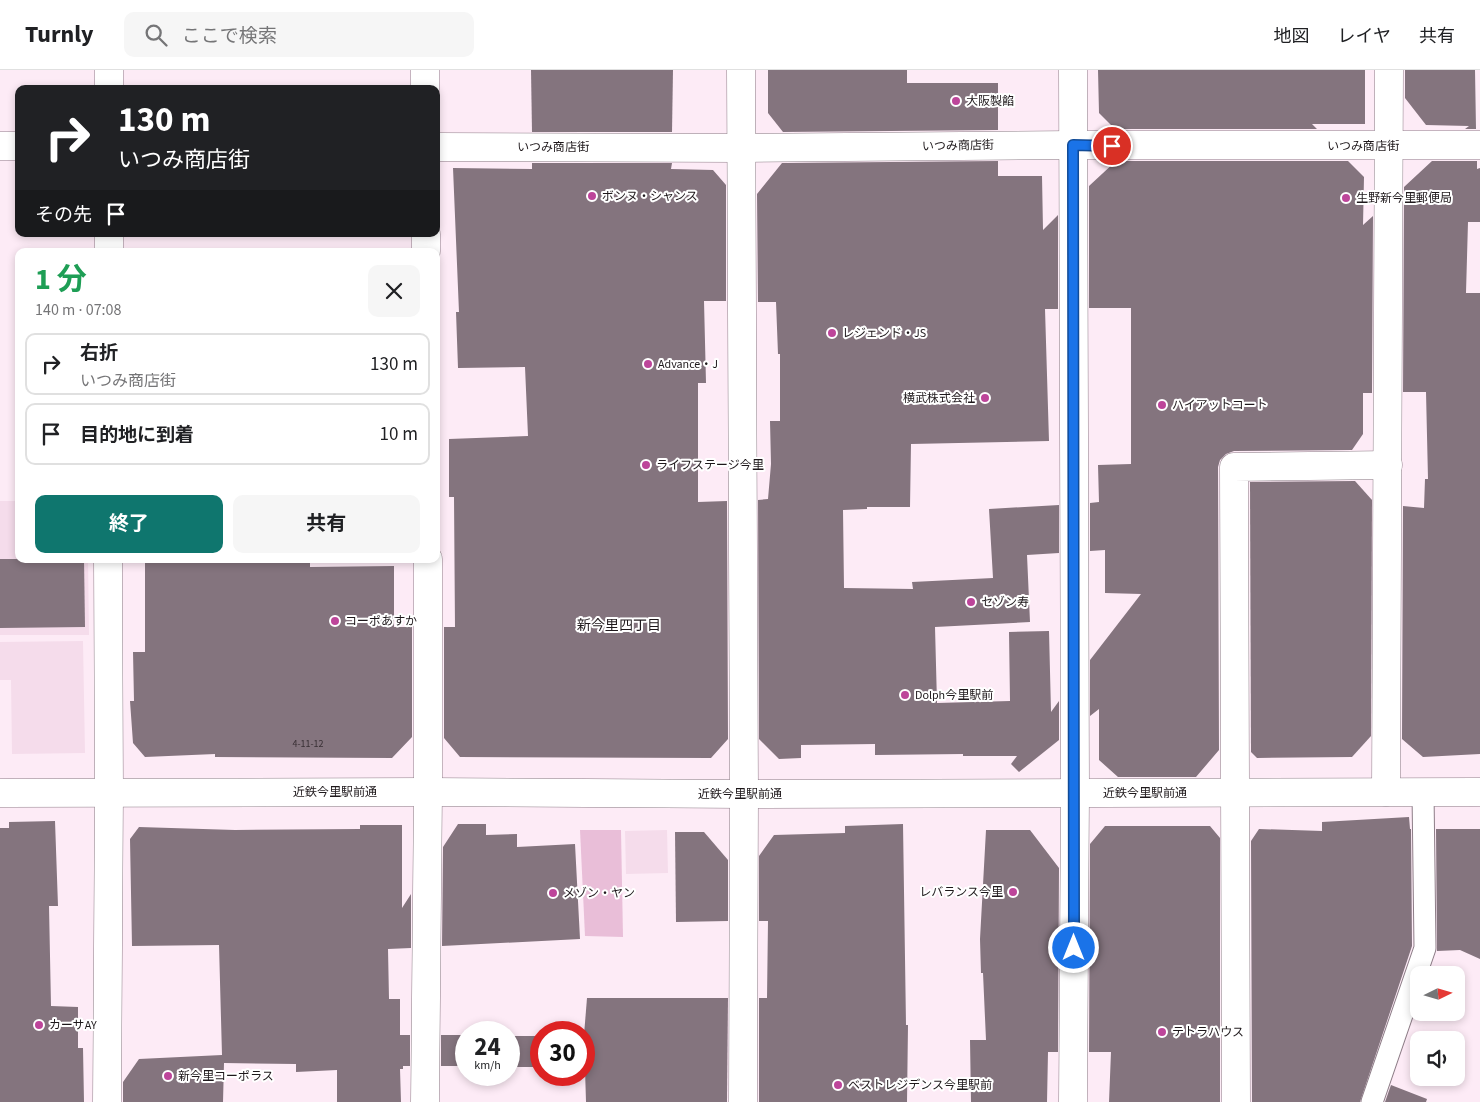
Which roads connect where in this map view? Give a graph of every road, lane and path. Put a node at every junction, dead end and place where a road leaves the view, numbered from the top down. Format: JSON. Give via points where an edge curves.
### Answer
{"nodes":[{"id":1,"x":109,"y":70,"type":"edge"},
{"id":2,"x":425,"y":70,"type":"edge"},
{"id":3,"x":741,"y":70,"type":"edge"},
{"id":4,"x":1073,"y":70,"type":"edge"},
{"id":5,"x":1389,"y":70,"type":"edge"},
{"id":6,"x":109,"y":85,"type":"edge"},
{"id":7,"x":425,"y":85,"type":"edge"},
{"id":8,"x":1073,"y":145,"type":"junction"},
{"id":9,"x":1480,"y":145,"type":"edge"},
{"id":10,"x":0,"y":146,"type":"edge"},
{"id":11,"x":15,"y":146,"type":"edge"},
{"id":12,"x":1389,"y":146,"type":"junction"},
{"id":13,"x":440,"y":147,"type":"edge"},
{"id":14,"x":740,"y":148,"type":"junction"},
{"id":15,"x":1388,"y":466,"type":"junction"},
{"id":16,"x":108,"y":563,"type":"edge"},
{"id":17,"x":428,"y":563,"type":"edge"},
{"id":18,"x":428,"y":792,"type":"junction"},
{"id":19,"x":1386,"y":792,"type":"junction"},
{"id":20,"x":1423,"y":792,"type":"junction"},
{"id":21,"x":1480,"y":792,"type":"edge"},
{"id":22,"x":0,"y":793,"type":"edge"},
{"id":23,"x":109,"y":793,"type":"junction"},
{"id":24,"x":1075,"y":793,"type":"junction"},
{"id":25,"x":1234,"y":793,"type":"junction"},
{"id":26,"x":744,"y":794,"type":"junction"},
{"id":27,"x":107,"y":1102,"type":"edge"},
{"id":28,"x":425,"y":1102,"type":"edge"},
{"id":29,"x":743,"y":1102,"type":"edge"},
{"id":30,"x":1073,"y":1102,"type":"edge"},
{"id":31,"x":1236,"y":1102,"type":"edge"},
{"id":32,"x":1372,"y":1102,"type":"edge"}],
"edges":[{"from":1,"to":6,"type":"street"},
{"from":2,"to":7,"type":"street"},
{"from":3,"to":14,"type":"street"},
{"from":4,"to":8,"type":"street"},
{"from":5,"to":12,"type":"street"},
{"from":8,"to":12,"type":"street","name":"いつみ商店街"},
{"from":8,"to":14,"type":"street","name":"いつみ商店街"},
{"from":8,"to":24,"type":"street"},
{"from":9,"to":12,"type":"street","name":"いつみ商店街"},
{"from":10,"to":11,"type":"street"},
{"from":12,"to":15,"type":"street"},
{"from":13,"to":14,"type":"street","name":"いつみ商店街"},
{"from":14,"to":26,"type":"street"},
{"from":15,"to":19,"type":"street"},
{"from":15,"to":25,"type":"street","via":[[1234,467]]},
{"from":16,"to":23,"type":"street"},
{"from":17,"to":18,"type":"street"},
{"from":18,"to":23,"type":"street","name":"近鉄今里駅前通"},
{"from":18,"to":26,"type":"street","name":"近鉄今里駅前通"},
{"from":18,"to":28,"type":"street"},
{"from":19,"to":20,"type":"street","name":"近鉄今里駅前通"},
{"from":19,"to":25,"type":"street","name":"近鉄今里駅前通"},
{"from":20,"to":21,"type":"street","name":"近鉄今里駅前通"},
{"from":20,"to":32,"type":"lane","via":[[1425,948]]},
{"from":22,"to":23,"type":"street","name":"近鉄今里駅前通"},
{"from":23,"to":27,"type":"street"},
{"from":24,"to":25,"type":"street","name":"近鉄今里駅前通"},
{"from":24,"to":26,"type":"street","name":"近鉄今里駅前通"},
{"from":24,"to":30,"type":"street"},
{"from":25,"to":31,"type":"street"},
{"from":26,"to":29,"type":"street"}]}
